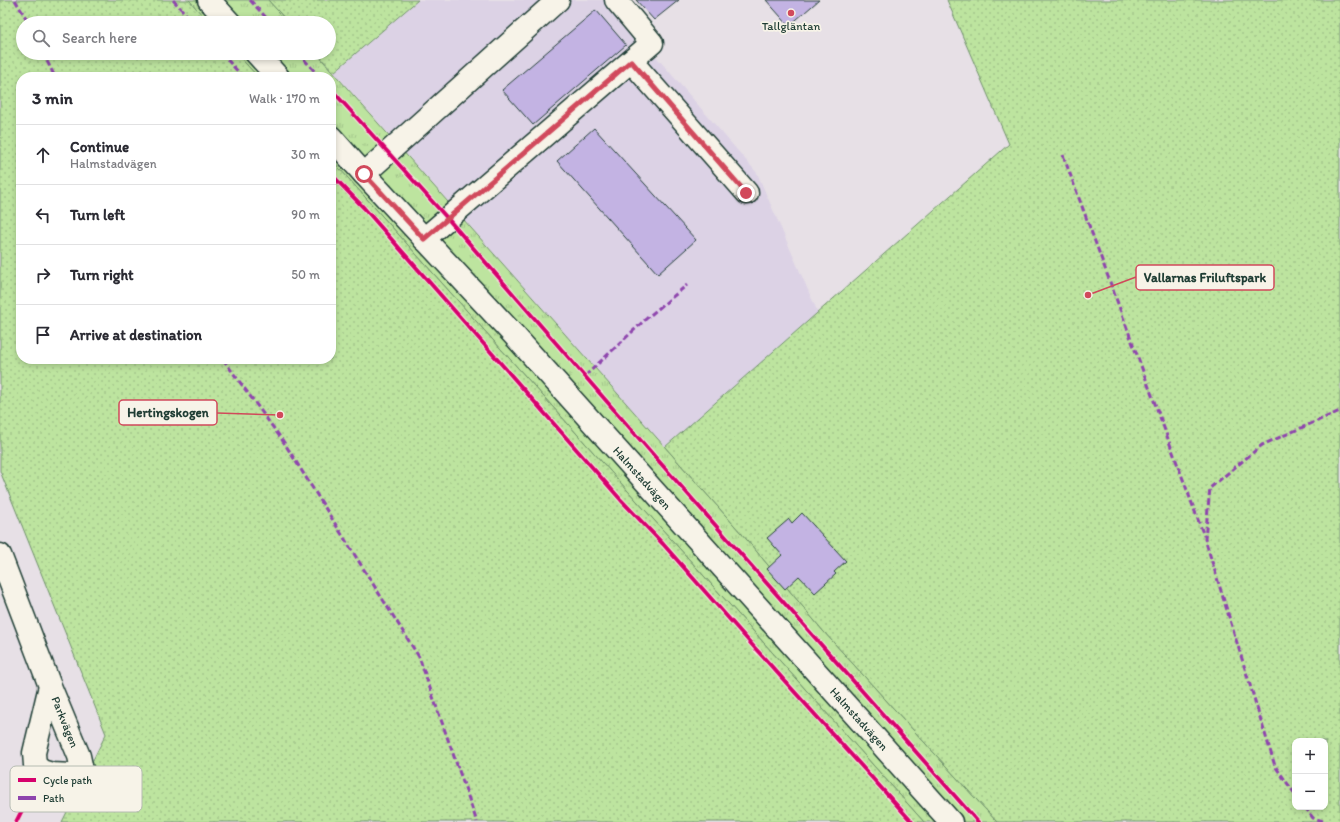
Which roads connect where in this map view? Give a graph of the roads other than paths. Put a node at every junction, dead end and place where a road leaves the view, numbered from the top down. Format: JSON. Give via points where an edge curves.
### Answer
{"nodes":[{"id":1,"x":209,"y":0,"type":"edge"},
{"id":2,"x":558,"y":0,"type":"edge"},
{"id":3,"x":616,"y":0,"type":"edge"},
{"id":4,"x":224,"y":16,"type":"edge"},
{"id":5,"x":262,"y":60,"type":"edge"},
{"id":6,"x":631,"y":61,"type":"junction"},
{"id":7,"x":273,"y":72,"type":"edge"},
{"id":8,"x":336,"y":143,"type":"edge"},
{"id":9,"x":364,"y":174,"type":"junction"},
{"id":10,"x":746,"y":193,"type":"dead end"},
{"id":11,"x":424,"y":239,"type":"junction"},
{"id":12,"x":0,"y":555,"type":"edge"},
{"id":13,"x":50,"y":686,"type":"dead end"},
{"id":14,"x":951,"y":822,"type":"edge"}],
"edges":[{"from":1,"to":4,"type":"main road"},
{"from":2,"to":9,"type":"main road"},
{"from":3,"to":6,"type":"main road","via":[[652,43]]},
{"from":5,"to":7,"type":"main road"},
{"from":6,"to":10,"type":"main road"},
{"from":6,"to":11,"type":"main road"},
{"from":8,"to":9,"type":"main road","name":"Halmstadvägen"},
{"from":9,"to":11,"type":"main road","name":"Halmstadvägen"},
{"from":11,"to":14,"type":"main road","name":"Halmstadvägen"},
{"from":12,"to":13,"type":"main road","name":"Parkvägen"}]}
